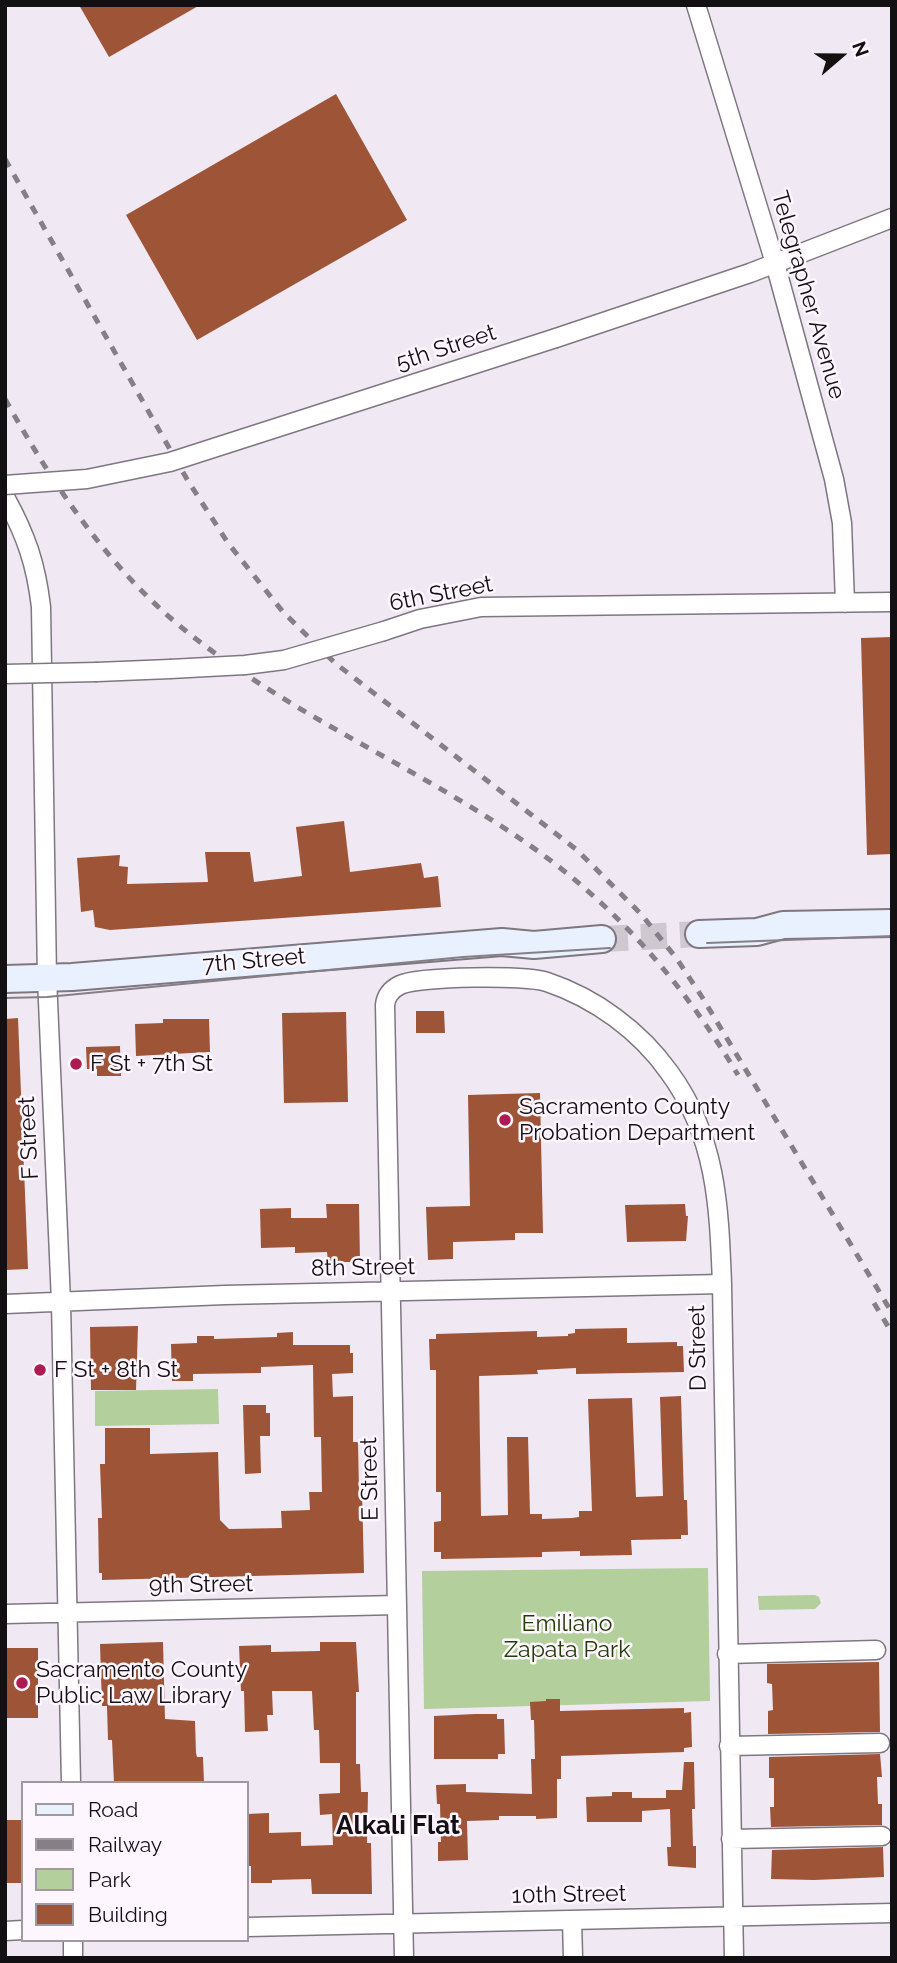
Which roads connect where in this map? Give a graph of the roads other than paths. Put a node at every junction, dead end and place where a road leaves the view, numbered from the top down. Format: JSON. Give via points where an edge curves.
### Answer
{"nodes":[{"id":1,"x":696,"y":5,"type":"edge"},
{"id":2,"x":892,"y":218,"type":"edge"},
{"id":3,"x":775,"y":263,"type":"junction"},
{"id":4,"x":5,"y":485,"type":"edge"},
{"id":5,"x":5,"y":497,"type":"edge"},
{"id":6,"x":892,"y":602,"type":"edge"},
{"id":7,"x":845,"y":603,"type":"junction"},
{"id":8,"x":5,"y":674,"type":"edge"},
{"id":9,"x":892,"y":923,"type":"edge"},
{"id":10,"x":691,"y":926,"type":"tunnel mouth"},
{"id":11,"x":595,"y":932,"type":"tunnel mouth"},
{"id":12,"x":47,"y":978,"type":"junction"},
{"id":13,"x":5,"y":979,"type":"edge"},
{"id":14,"x":385,"y":1000,"type":"joint"},
{"id":15,"x":722,"y":1284,"type":"junction"},
{"id":16,"x":391,"y":1291,"type":"junction"},
{"id":17,"x":61,"y":1302,"type":"junction"},
{"id":18,"x":5,"y":1304,"type":"edge"},
{"id":19,"x":397,"y":1605,"type":"junction"},
{"id":20,"x":67,"y":1613,"type":"junction"},
{"id":21,"x":5,"y":1614,"type":"edge"},
{"id":22,"x":876,"y":1650,"type":"dead end"},
{"id":23,"x":727,"y":1654,"type":"junction"},
{"id":24,"x":880,"y":1743,"type":"dead end"},
{"id":25,"x":729,"y":1746,"type":"junction"},
{"id":26,"x":71,"y":1781,"type":"edge"},
{"id":27,"x":882,"y":1836,"type":"dead end"},
{"id":28,"x":731,"y":1839,"type":"junction"},
{"id":29,"x":892,"y":1913,"type":"edge"},
{"id":30,"x":733,"y":1916,"type":"junction"},
{"id":31,"x":572,"y":1920,"type":"junction"},
{"id":32,"x":403,"y":1923,"type":"junction"},
{"id":33,"x":248,"y":1927,"type":"edge"},
{"id":34,"x":404,"y":1958,"type":"edge"},
{"id":35,"x":573,"y":1958,"type":"edge"},
{"id":36,"x":734,"y":1958,"type":"edge"}],
"edges":[{"from":1,"to":3,"type":"street","name":"Telegrapher Avenue"},
{"from":2,"to":3,"type":"street","name":"5th Street"},
{"from":3,"to":4,"type":"street","name":"5th Street","bridge":true,"via":[[170,461],[88,479]]},
{"from":3,"to":7,"type":"street","name":"Telegrapher Avenue","via":[[834,479],[842,523]]},
{"from":5,"to":12,"type":"street","name":"F Street","via":[[26,537],[41,607]]},
{"from":6,"to":7,"type":"street","name":"6th Street"},
{"from":7,"to":8,"type":"street","name":"6th Street","bridge":true,"via":[[481,607],[420,619],[284,660]]},
{"from":9,"to":10,"type":"main road","via":[[783,925],[757,932]]},
{"from":11,"to":12,"type":"main road","name":"7th Street","via":[[534,945],[502,942]]},
{"from":12,"to":13,"type":"main road","name":"7th Street"},
{"from":12,"to":17,"type":"street","name":"F Street"},
{"from":14,"to":15,"type":"street","name":"D Street","via":[[397,986],[414,981],[530,978],[605,1010],[630,1030],[671,1074],[698,1122],[716,1182]]},
{"from":14,"to":16,"type":"street","name":"E Street"},
{"from":15,"to":16,"type":"street","name":"8th Street"},
{"from":15,"to":23,"type":"street","name":"D Street"},
{"from":16,"to":17,"type":"street","name":"8th Street"},
{"from":16,"to":19,"type":"street","name":"E Street"},
{"from":17,"to":18,"type":"street","name":"8th Street"},
{"from":17,"to":20,"type":"street","name":"F Street"},
{"from":19,"to":20,"type":"street","name":"9th Street"},
{"from":19,"to":32,"type":"street","name":"E Street"},
{"from":20,"to":21,"type":"street","name":"9th Street"},
{"from":20,"to":26,"type":"street","name":"F Street"},
{"from":22,"to":23,"type":"street"},
{"from":23,"to":25,"type":"street","name":"D Street"},
{"from":24,"to":25,"type":"street"},
{"from":25,"to":28,"type":"street","name":"D Street"},
{"from":27,"to":28,"type":"street"},
{"from":28,"to":30,"type":"street","name":"D Street"},
{"from":29,"to":30,"type":"street","name":"10th Street"},
{"from":30,"to":31,"type":"street","name":"10th Street"},
{"from":30,"to":36,"type":"street","name":"D Street"},
{"from":31,"to":32,"type":"street","name":"10th Street"},
{"from":31,"to":35,"type":"street"},
{"from":32,"to":33,"type":"street","name":"10th Street"},
{"from":32,"to":34,"type":"street","name":"E Street"}]}
